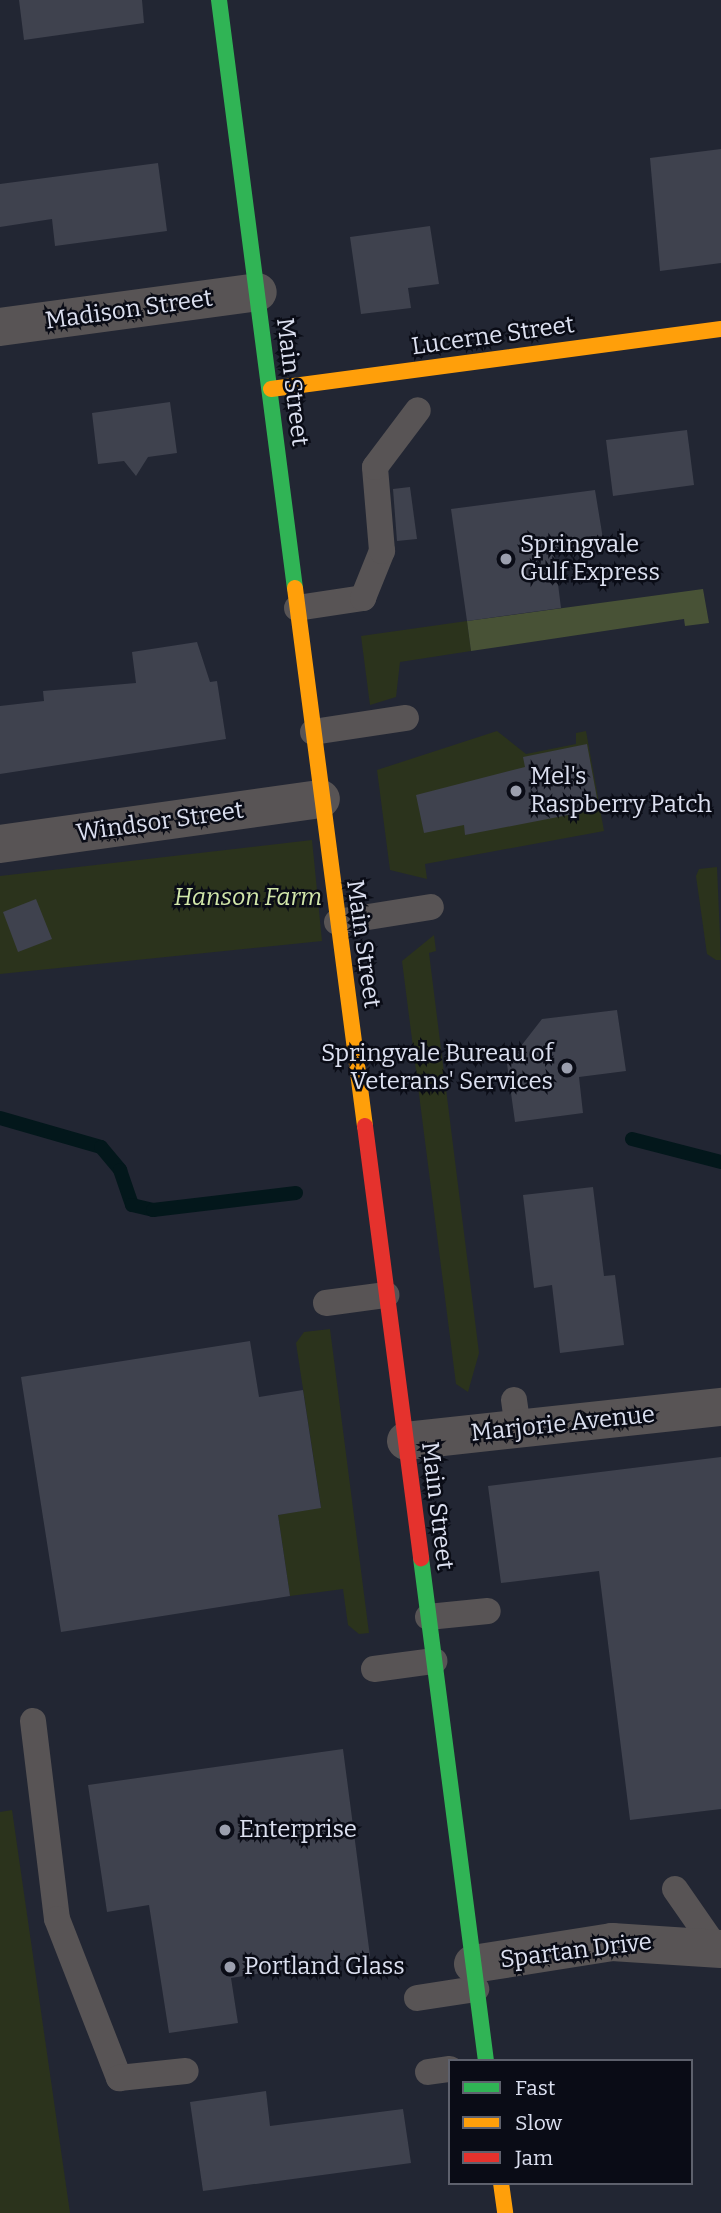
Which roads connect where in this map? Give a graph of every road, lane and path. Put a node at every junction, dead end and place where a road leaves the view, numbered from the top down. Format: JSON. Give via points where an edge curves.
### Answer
{"nodes":[{"id":1,"x":219,"y":0,"type":"edge"},
{"id":2,"x":258,"y":292,"type":"junction"},
{"id":3,"x":0,"y":327,"type":"edge"},
{"id":4,"x":721,"y":329,"type":"edge"},
{"id":5,"x":413,"y":370,"type":"junction"},
{"id":6,"x":271,"y":389,"type":"junction"},
{"id":7,"x":418,"y":410,"type":"junction"},
{"id":8,"x":370,"y":597,"type":"dead end"},
{"id":9,"x":296,"y":608,"type":"junction"},
{"id":10,"x":406,"y":718,"type":"dead end"},
{"id":11,"x":313,"y":732,"type":"junction"},
{"id":12,"x":321,"y":799,"type":"junction"},
{"id":13,"x":0,"y":844,"type":"edge"},
{"id":14,"x":431,"y":907,"type":"dead end"},
{"id":15,"x":337,"y":922,"type":"junction"},
{"id":16,"x":386,"y":1295,"type":"junction"},
{"id":17,"x":326,"y":1303,"type":"dead end"},
{"id":18,"x":721,"y":1407,"type":"edge"},
{"id":19,"x":406,"y":1441,"type":"junction"},
{"id":20,"x":488,"y":1611,"type":"dead end"},
{"id":21,"x":428,"y":1617,"type":"junction"},
{"id":22,"x":434,"y":1661,"type":"junction"},
{"id":23,"x":374,"y":1668,"type":"dead end"},
{"id":24,"x":33,"y":1721,"type":"dead end"},
{"id":25,"x":675,"y":1889,"type":"dead end"},
{"id":26,"x":718,"y":1949,"type":"edge"},
{"id":27,"x":475,"y":1976,"type":"junction"},
{"id":28,"x":417,"y":1998,"type":"dead end"},
{"id":29,"x":486,"y":2059,"type":"edge"},
{"id":30,"x":186,"y":2071,"type":"dead end"},
{"id":31,"x":501,"y":2185,"type":"edge"},
{"id":32,"x":505,"y":2213,"type":"edge"}],
"edges":[{"from":1,"to":2,"type":"main road","name":"Main Street"},
{"from":2,"to":3,"type":"street","name":"Madison Street"},
{"from":2,"to":6,"type":"main road","name":"Main Street"},
{"from":4,"to":5,"type":"main road","name":"Lucerne Street"},
{"from":5,"to":6,"type":"main road","name":"Lucerne Street"},
{"from":5,"to":7,"type":"lane"},
{"from":6,"to":9,"type":"main road","name":"Main Street"},
{"from":7,"to":8,"type":"lane","via":[[391,464],[395,560]]},
{"from":7,"to":9,"type":"lane","via":[[375,467],[382,551],[363,598]]},
{"from":9,"to":11,"type":"main road","name":"Main Street"},
{"from":10,"to":11,"type":"lane"},
{"from":11,"to":12,"type":"main road","name":"Main Street"},
{"from":12,"to":13,"type":"street","name":"Windsor Street"},
{"from":12,"to":15,"type":"main road","name":"Main Street"},
{"from":14,"to":15,"type":"lane"},
{"from":15,"to":16,"type":"main road","name":"Main Street"},
{"from":16,"to":17,"type":"lane"},
{"from":16,"to":19,"type":"main road","name":"Main Street"},
{"from":18,"to":19,"type":"street","name":"Marjorie Avenue","via":[[516,1414]]},
{"from":19,"to":21,"type":"main road","name":"Main Street"},
{"from":20,"to":21,"type":"lane"},
{"from":21,"to":22,"type":"main road","name":"Main Street"},
{"from":22,"to":23,"type":"lane"},
{"from":22,"to":27,"type":"main road","name":"Main Street"},
{"from":24,"to":30,"type":"lane","via":[[57,1919],[119,2078]]},
{"from":25,"to":26,"type":"lane"},
{"from":26,"to":27,"type":"street","name":"Spartan Drive","via":[[612,1942]]},
{"from":27,"to":28,"type":"lane"},
{"from":27,"to":29,"type":"main road","name":"Main Street"},
{"from":31,"to":32,"type":"main road"}]}
